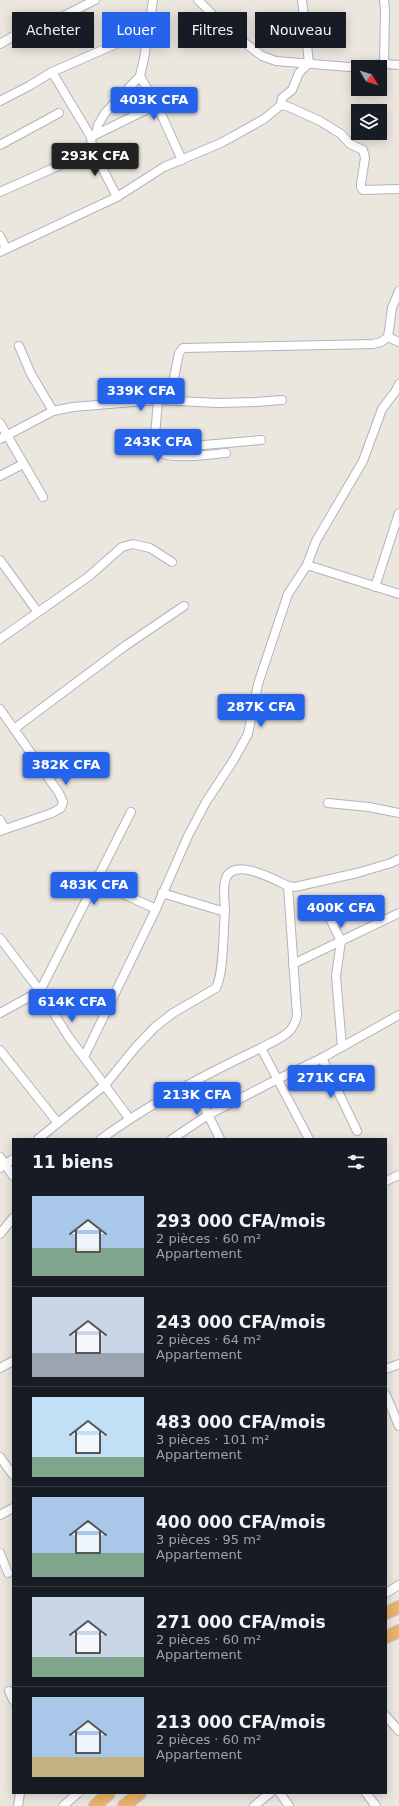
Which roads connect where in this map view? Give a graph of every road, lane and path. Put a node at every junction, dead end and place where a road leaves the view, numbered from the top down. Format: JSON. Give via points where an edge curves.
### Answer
{"nodes":[{"id":1,"x":95,"y":0,"type":"edge"},
{"id":2,"x":153,"y":0,"type":"edge"},
{"id":3,"x":198,"y":0,"type":"edge"},
{"id":4,"x":302,"y":0,"type":"edge"},
{"id":5,"x":384,"y":0,"type":"edge"},
{"id":6,"x":151,"y":12,"type":"edge"},
{"id":7,"x":0,"y":44,"type":"edge"},
{"id":8,"x":107,"y":48,"type":"edge"},
{"id":9,"x":146,"y":48,"type":"edge"},
{"id":10,"x":384,"y":60,"type":"edge"},
{"id":11,"x":308,"y":63,"type":"junction"},
{"id":12,"x":387,"y":64,"type":"edge"},
{"id":13,"x":399,"y":65,"type":"edge"},
{"id":14,"x":351,"y":67,"type":"edge"},
{"id":15,"x":52,"y":72,"type":"junction"},
{"id":16,"x":140,"y":76,"type":"junction"},
{"id":17,"x":0,"y":101,"type":"edge"},
{"id":18,"x":156,"y":105,"type":"junction"},
{"id":19,"x":281,"y":106,"type":"junction"},
{"id":20,"x":59,"y":113,"type":"dead end"},
{"id":21,"x":94,"y":135,"type":"junction"},
{"id":22,"x":0,"y":145,"type":"edge"},
{"id":23,"x":92,"y":148,"type":"junction"},
{"id":24,"x":182,"y":160,"type":"junction"},
{"id":25,"x":399,"y":189,"type":"edge"},
{"id":26,"x":0,"y":192,"type":"edge"},
{"id":27,"x":116,"y":197,"type":"junction"},
{"id":28,"x":0,"y":236,"type":"edge"},
{"id":29,"x":3,"y":250,"type":"edge"},
{"id":30,"x":399,"y":291,"type":"edge"},
{"id":31,"x":388,"y":337,"type":"junction"},
{"id":32,"x":399,"y":342,"type":"edge"},
{"id":33,"x":19,"y":346,"type":"dead end"},
{"id":34,"x":399,"y":384,"type":"edge"},
{"id":35,"x":158,"y":400,"type":"junction"},
{"id":36,"x":282,"y":400,"type":"dead end"},
{"id":37,"x":53,"y":411,"type":"junction"},
{"id":38,"x":0,"y":423,"type":"edge"},
{"id":39,"x":3,"y":437,"type":"edge"},
{"id":40,"x":261,"y":440,"type":"dead end"},
{"id":41,"x":156,"y":445,"type":"junction"},
{"id":42,"x":226,"y":453,"type":"dead end"},
{"id":43,"x":23,"y":464,"type":"junction"},
{"id":44,"x":0,"y":476,"type":"edge"},
{"id":45,"x":43,"y":497,"type":"dead end"},
{"id":46,"x":399,"y":513,"type":"edge"},
{"id":47,"x":0,"y":560,"type":"edge"},
{"id":48,"x":172,"y":562,"type":"dead end"},
{"id":49,"x":307,"y":565,"type":"junction"},
{"id":50,"x":375,"y":588,"type":"junction"},
{"id":51,"x":399,"y":594,"type":"edge"},
{"id":52,"x":184,"y":606,"type":"dead end"},
{"id":53,"x":37,"y":611,"type":"junction"},
{"id":54,"x":0,"y":639,"type":"edge"},
{"id":55,"x":0,"y":709,"type":"edge"},
{"id":56,"x":14,"y":729,"type":"junction"},
{"id":57,"x":328,"y":804,"type":"dead end"},
{"id":58,"x":131,"y":812,"type":"dead end"},
{"id":59,"x":399,"y":813,"type":"edge"},
{"id":60,"x":0,"y":820,"type":"edge"},
{"id":61,"x":3,"y":830,"type":"edge"},
{"id":62,"x":399,"y":859,"type":"edge"},
{"id":63,"x":95,"y":881,"type":"junction"},
{"id":64,"x":288,"y":886,"type":"junction"},
{"id":65,"x":162,"y":893,"type":"junction"},
{"id":66,"x":322,"y":902,"type":"dead end"},
{"id":67,"x":156,"y":909,"type":"junction"},
{"id":68,"x":225,"y":912,"type":"junction"},
{"id":69,"x":399,"y":913,"type":"edge"},
{"id":70,"x":0,"y":938,"type":"edge"},
{"id":71,"x":341,"y":941,"type":"junction"},
{"id":72,"x":293,"y":964,"type":"junction"},
{"id":73,"x":40,"y":991,"type":"junction"},
{"id":74,"x":0,"y":1013,"type":"edge"},
{"id":75,"x":399,"y":1015,"type":"edge"},
{"id":76,"x":342,"y":1047,"type":"junction"},
{"id":77,"x":261,"y":1048,"type":"junction"},
{"id":78,"x":0,"y":1050,"type":"edge"},
{"id":79,"x":84,"y":1057,"type":"junction"},
{"id":80,"x":322,"y":1058,"type":"junction"},
{"id":81,"x":278,"y":1079,"type":"junction"},
{"id":82,"x":193,"y":1084,"type":"junction"},
{"id":83,"x":105,"y":1085,"type":"junction"},
{"id":84,"x":208,"y":1116,"type":"junction"},
{"id":85,"x":129,"y":1118,"type":"junction"},
{"id":86,"x":58,"y":1123,"type":"junction"},
{"id":87,"x":357,"y":1131,"type":"dead end"},
{"id":88,"x":39,"y":1138,"type":"edge"},
{"id":89,"x":102,"y":1138,"type":"edge"},
{"id":90,"x":174,"y":1138,"type":"edge"},
{"id":91,"x":219,"y":1138,"type":"edge"},
{"id":92,"x":308,"y":1138,"type":"edge"},
{"id":93,"x":0,"y":1157,"type":"edge"},
{"id":94,"x":12,"y":1160,"type":"edge"},
{"id":95,"x":3,"y":1166,"type":"edge"},
{"id":96,"x":12,"y":1175,"type":"edge"},
{"id":97,"x":399,"y":1175,"type":"edge"},
{"id":98,"x":387,"y":1181,"type":"edge"},
{"id":99,"x":12,"y":1219,"type":"edge"},
{"id":100,"x":0,"y":1234,"type":"edge"},
{"id":101,"x":12,"y":1362,"type":"edge"},
{"id":102,"x":399,"y":1364,"type":"edge"},
{"id":103,"x":0,"y":1368,"type":"edge"},
{"id":104,"x":387,"y":1369,"type":"edge"},
{"id":105,"x":387,"y":1400,"type":"edge"},
{"id":106,"x":399,"y":1426,"type":"edge"},
{"id":107,"x":0,"y":1457,"type":"edge"},
{"id":108,"x":12,"y":1474,"type":"edge"},
{"id":109,"x":12,"y":1509,"type":"edge"},
{"id":110,"x":0,"y":1515,"type":"edge"},
{"id":111,"x":0,"y":1553,"type":"edge"},
{"id":112,"x":7,"y":1574,"type":"edge"},
{"id":113,"x":399,"y":1585,"type":"edge"},
{"id":114,"x":387,"y":1592,"type":"edge"},
{"id":115,"x":399,"y":1606,"type":"edge"},
{"id":116,"x":387,"y":1612,"type":"edge"},
{"id":117,"x":399,"y":1632,"type":"edge"},
{"id":118,"x":387,"y":1637,"type":"edge"},
{"id":119,"x":9,"y":1691,"type":"dead end"},
{"id":120,"x":12,"y":1698,"type":"edge"},
{"id":121,"x":387,"y":1717,"type":"edge"},
{"id":122,"x":399,"y":1730,"type":"edge"},
{"id":123,"x":20,"y":1794,"type":"edge"},
{"id":124,"x":77,"y":1794,"type":"edge"},
{"id":125,"x":109,"y":1794,"type":"edge"},
{"id":126,"x":269,"y":1794,"type":"edge"},
{"id":127,"x":281,"y":1794,"type":"edge"},
{"id":128,"x":367,"y":1794,"type":"edge"},
{"id":129,"x":18,"y":1806,"type":"edge"},
{"id":130,"x":63,"y":1806,"type":"edge"},
{"id":131,"x":95,"y":1806,"type":"edge"},
{"id":132,"x":254,"y":1806,"type":"edge"},
{"id":133,"x":289,"y":1806,"type":"edge"},
{"id":134,"x":376,"y":1806,"type":"edge"}],
"edges":[{"from":1,"to":7,"type":"street","via":[[40,28],[17,34]]},
{"from":2,"to":6,"type":"street"},
{"from":3,"to":11,"type":"street","via":[[227,29],[262,56],[285,63]]},
{"from":4,"to":11,"type":"street"},
{"from":5,"to":10,"type":"street"},
{"from":8,"to":15,"type":"street"},
{"from":9,"to":16,"type":"street"},
{"from":11,"to":14,"type":"street"},
{"from":11,"to":19,"type":"street","via":[[298,73],[292,90],[282,98]]},
{"from":12,"to":13,"type":"street"},
{"from":15,"to":17,"type":"street"},
{"from":15,"to":21,"type":"street"},
{"from":16,"to":18,"type":"street"},
{"from":16,"to":21,"type":"street","via":[[105,113]]},
{"from":18,"to":21,"type":"street"},
{"from":18,"to":24,"type":"street"},
{"from":19,"to":24,"type":"street","via":[[264,119],[222,142]]},
{"from":19,"to":25,"type":"street","via":[[320,121],[341,134],[350,144],[363,150],[365,158],[360,184],[363,190]]},
{"from":20,"to":22,"type":"street"},
{"from":21,"to":23,"type":"street"},
{"from":23,"to":26,"type":"street"},
{"from":23,"to":27,"type":"street"},
{"from":24,"to":27,"type":"street","via":[[164,167]]},
{"from":27,"to":29,"type":"street"},
{"from":28,"to":29,"type":"street"},
{"from":30,"to":31,"type":"street","via":[[392,308]]},
{"from":31,"to":32,"type":"street"},
{"from":31,"to":35,"type":"street","via":[[373,344],[188,346],[179,353],[172,388]]},
{"from":33,"to":37,"type":"street","via":[[31,374]]},
{"from":34,"to":49,"type":"street","via":[[382,409],[363,461],[316,541]]},
{"from":35,"to":36,"type":"street","via":[[218,403]]},
{"from":35,"to":37,"type":"street"},
{"from":35,"to":41,"type":"street"},
{"from":37,"to":39,"type":"street"},
{"from":38,"to":39,"type":"street"},
{"from":39,"to":43,"type":"street"},
{"from":40,"to":41,"type":"street","via":[[169,448]]},
{"from":41,"to":42,"type":"street","via":[[160,453],[166,455]]},
{"from":43,"to":44,"type":"street"},
{"from":43,"to":45,"type":"street"},
{"from":46,"to":50,"type":"street"},
{"from":47,"to":53,"type":"street"},
{"from":48,"to":53,"type":"street","via":[[150,548],[132,544],[122,547],[88,577]]},
{"from":49,"to":50,"type":"street"},
{"from":49,"to":65,"type":"street","via":[[288,594],[258,684],[248,734],[196,820]]},
{"from":50,"to":51,"type":"street"},
{"from":52,"to":56,"type":"street"},
{"from":53,"to":54,"type":"street"},
{"from":55,"to":56,"type":"street"},
{"from":56,"to":61,"type":"street","via":[[63,802],[61,808],[52,813]]},
{"from":57,"to":59,"type":"street","via":[[369,807]]},
{"from":58,"to":63,"type":"street"},
{"from":60,"to":61,"type":"street"},
{"from":62,"to":64,"type":"street","via":[[391,864],[357,873],[295,887]]},
{"from":63,"to":67,"type":"street"},
{"from":63,"to":73,"type":"street"},
{"from":64,"to":68,"type":"street","via":[[254,871],[233,871],[226,879]]},
{"from":64,"to":72,"type":"street"},
{"from":65,"to":67,"type":"street"},
{"from":65,"to":68,"type":"street"},
{"from":66,"to":71,"type":"street"},
{"from":67,"to":79,"type":"street"},
{"from":68,"to":83,"type":"street","via":[[222,962],[216,988],[173,1013],[155,1027]]},
{"from":69,"to":71,"type":"street"},
{"from":70,"to":73,"type":"street"},
{"from":71,"to":72,"type":"street"},
{"from":71,"to":76,"type":"street","via":[[336,976]]},
{"from":72,"to":77,"type":"street","via":[[296,1023],[290,1032]]},
{"from":73,"to":74,"type":"street"},
{"from":73,"to":79,"type":"street"},
{"from":75,"to":76,"type":"street"},
{"from":76,"to":80,"type":"street"},
{"from":77,"to":81,"type":"street"},
{"from":77,"to":82,"type":"street"},
{"from":78,"to":86,"type":"street"},
{"from":79,"to":83,"type":"street"},
{"from":80,"to":81,"type":"street"},
{"from":80,"to":87,"type":"street"},
{"from":81,"to":84,"type":"street"},
{"from":81,"to":92,"type":"street"},
{"from":82,"to":84,"type":"street"},
{"from":82,"to":85,"type":"street"},
{"from":83,"to":85,"type":"street"},
{"from":83,"to":86,"type":"street"},
{"from":84,"to":90,"type":"street"},
{"from":84,"to":91,"type":"street"},
{"from":85,"to":89,"type":"street"},
{"from":86,"to":88,"type":"street"},
{"from":93,"to":95,"type":"street"},
{"from":94,"to":95,"type":"street"},
{"from":95,"to":96,"type":"street"},
{"from":97,"to":98,"type":"street"},
{"from":99,"to":100,"type":"street"},
{"from":101,"to":103,"type":"street"},
{"from":102,"to":104,"type":"street"},
{"from":105,"to":106,"type":"street"},
{"from":107,"to":108,"type":"street"},
{"from":109,"to":110,"type":"street"},
{"from":111,"to":112,"type":"street"},
{"from":113,"to":114,"type":"street"},
{"from":115,"to":116,"type":"highway"},
{"from":117,"to":118,"type":"highway"},
{"from":119,"to":120,"type":"street"},
{"from":121,"to":122,"type":"street"},
{"from":123,"to":129,"type":"street"},
{"from":124,"to":130,"type":"street"},
{"from":125,"to":131,"type":"highway"},
{"from":126,"to":132,"type":"street"},
{"from":127,"to":133,"type":"street"},
{"from":128,"to":134,"type":"street"}]}
